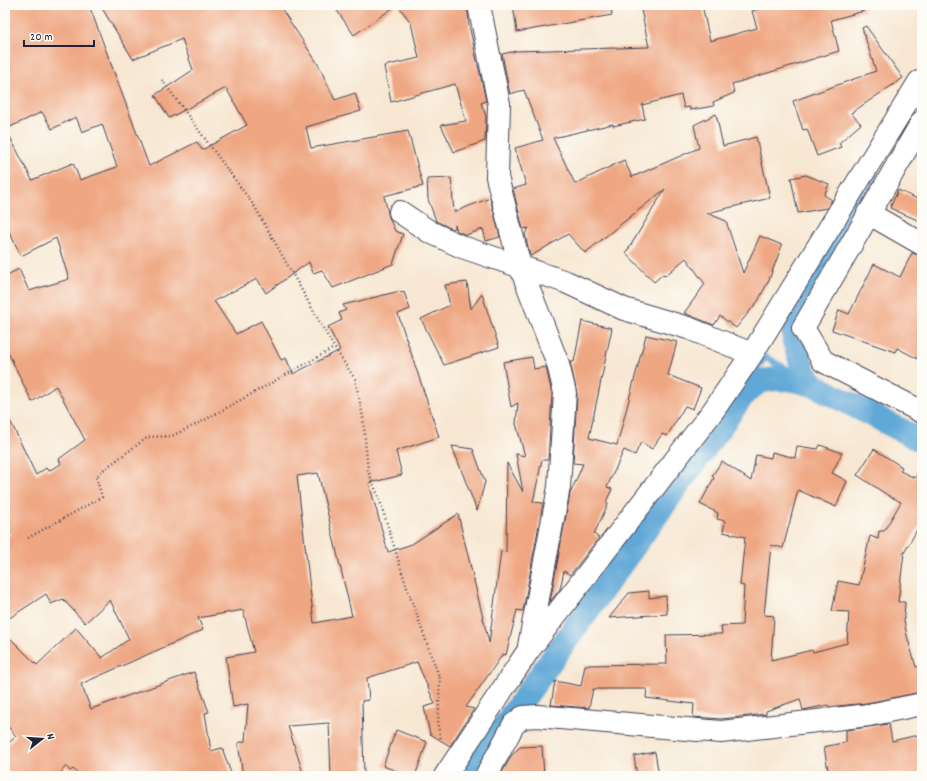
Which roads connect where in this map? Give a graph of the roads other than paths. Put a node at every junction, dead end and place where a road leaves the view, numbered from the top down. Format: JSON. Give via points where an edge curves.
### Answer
{"nodes":[{"id":1,"x":479,"y":5,"type":"edge"},
{"id":2,"x":920,"y":82,"type":"dead end"},
{"id":3,"x":922,"y":122,"type":"edge"},
{"id":4,"x":400,"y":212,"type":"dead end"},
{"id":5,"x":868,"y":213,"type":"junction"},
{"id":6,"x":922,"y":244,"type":"edge"},
{"id":7,"x":520,"y":266,"type":"junction"},
{"id":8,"x":752,"y":354,"type":"junction"},
{"id":9,"x":922,"y":412,"type":"edge"},
{"id":10,"x":528,"y":651,"type":"junction"},
{"id":11,"x":922,"y":704,"type":"edge"},
{"id":12,"x":447,"y":773,"type":"edge"},
{"id":13,"x":486,"y":776,"type":"edge"}],
"edges":[{"from":1,"to":7,"type":"street","via":[[499,104],[497,177]]},
{"from":2,"to":8,"type":"street"},
{"from":3,"to":5,"type":"street"},
{"from":4,"to":7,"type":"street","via":[[430,232],[462,247]]},
{"from":5,"to":6,"type":"street"},
{"from":5,"to":9,"type":"street","via":[[803,328],[823,362]]},
{"from":7,"to":8,"type":"street","via":[[566,282],[624,309],[688,328]]},
{"from":7,"to":10,"type":"street","via":[[558,364],[565,394],[559,487]]},
{"from":8,"to":10,"type":"street","via":[[713,411]]},
{"from":10,"to":12,"type":"street"},
{"from":11,"to":13,"type":"street","via":[[869,715],[721,732],[523,716],[514,724]]}]}
